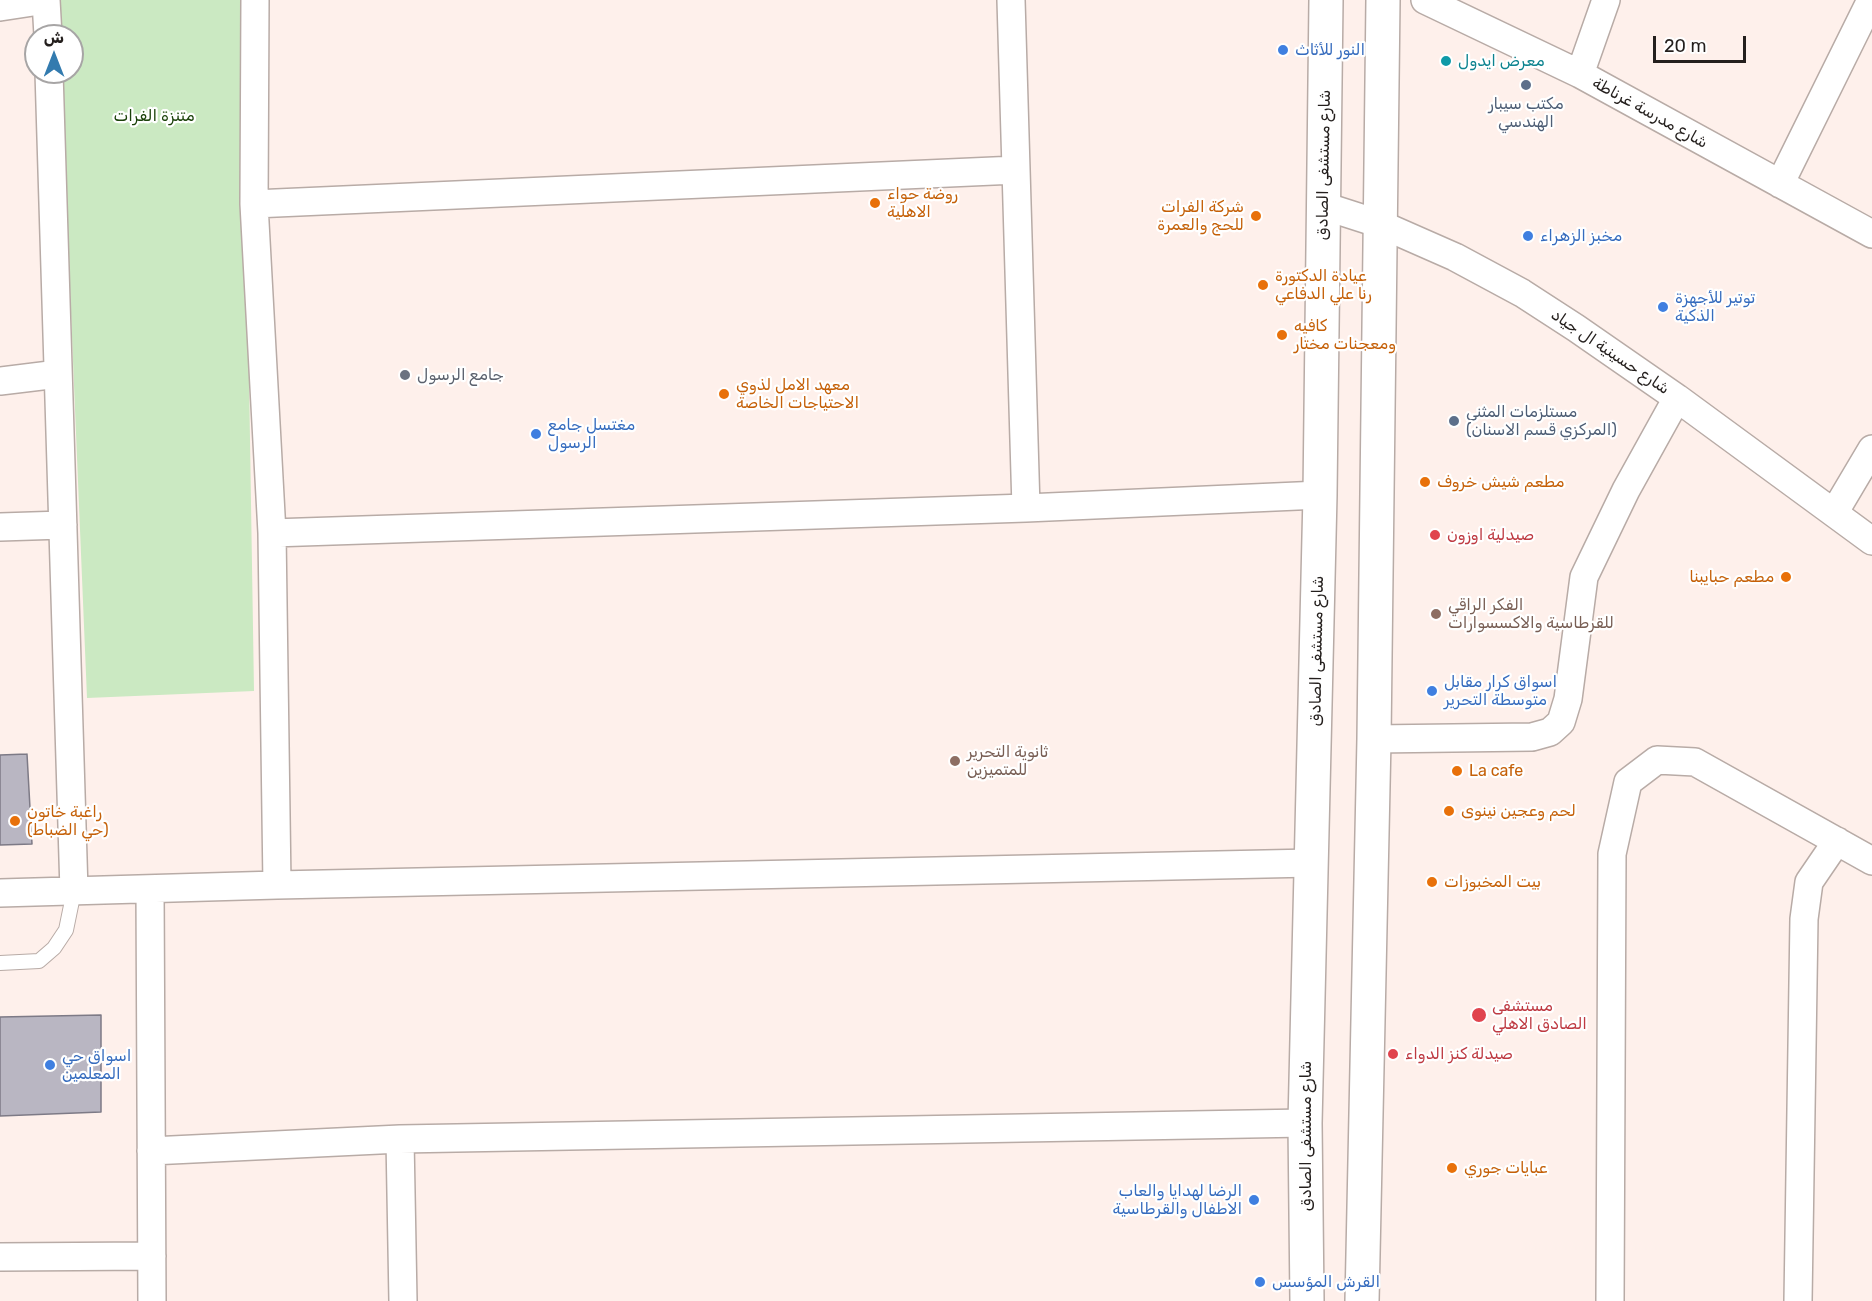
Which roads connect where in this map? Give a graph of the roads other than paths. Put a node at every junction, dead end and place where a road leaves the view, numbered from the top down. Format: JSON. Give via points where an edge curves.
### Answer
{"nodes":[{"id":1,"x":46,"y":0,"type":"edge"},
{"id":2,"x":255,"y":0,"type":"edge"},
{"id":3,"x":1011,"y":0,"type":"edge"},
{"id":4,"x":1326,"y":0,"type":"edge"},
{"id":5,"x":1383,"y":0,"type":"edge"},
{"id":6,"x":1425,"y":0,"type":"edge"},
{"id":7,"x":1606,"y":0,"type":"edge"},
{"id":8,"x":1871,"y":0,"type":"edge"},
{"id":9,"x":0,"y":7,"type":"edge"},
{"id":10,"x":47,"y":24,"type":"edge"},
{"id":11,"x":1580,"y":75,"type":"junction"},
{"id":12,"x":49,"y":84,"type":"edge"},
{"id":13,"x":1016,"y":170,"type":"junction"},
{"id":14,"x":1780,"y":184,"type":"junction"},
{"id":15,"x":254,"y":204,"type":"junction"},
{"id":16,"x":1324,"y":206,"type":"junction"},
{"id":17,"x":1380,"y":224,"type":"junction"},
{"id":18,"x":1872,"y":234,"type":"edge"},
{"id":19,"x":58,"y":374,"type":"junction"},
{"id":20,"x":0,"y":381,"type":"edge"},
{"id":21,"x":1677,"y":398,"type":"junction"},
{"id":22,"x":1872,"y":449,"type":"edge"},
{"id":23,"x":1320,"y":495,"type":"junction"},
{"id":24,"x":1026,"y":508,"type":"junction"},
{"id":25,"x":1834,"y":513,"type":"junction"},
{"id":26,"x":63,"y":525,"type":"junction"},
{"id":27,"x":0,"y":527,"type":"edge"},
{"id":28,"x":272,"y":532,"type":"junction"},
{"id":29,"x":1872,"y":541,"type":"edge"},
{"id":30,"x":1374,"y":739,"type":"junction"},
{"id":31,"x":1837,"y":841,"type":"junction"},
{"id":32,"x":1872,"y":861,"type":"edge"},
{"id":33,"x":1312,"y":863,"type":"junction"},
{"id":34,"x":277,"y":885,"type":"junction"},
{"id":35,"x":150,"y":889,"type":"junction"},
{"id":36,"x":74,"y":891,"type":"junction"},
{"id":37,"x":0,"y":892,"type":"edge"},
{"id":38,"x":0,"y":963,"type":"edge"},
{"id":39,"x":1305,"y":1123,"type":"junction"},
{"id":40,"x":400,"y":1139,"type":"junction"},
{"id":41,"x":151,"y":1150,"type":"junction"},
{"id":42,"x":152,"y":1256,"type":"junction"},
{"id":43,"x":0,"y":1257,"type":"edge"},
{"id":44,"x":152,"y":1301,"type":"edge"},
{"id":45,"x":403,"y":1301,"type":"edge"},
{"id":46,"x":1307,"y":1301,"type":"edge"},
{"id":47,"x":1362,"y":1301,"type":"edge"},
{"id":48,"x":1610,"y":1301,"type":"edge"},
{"id":49,"x":1798,"y":1301,"type":"edge"}],
"edges":[{"from":1,"to":9,"type":"street"},
{"from":1,"to":10,"type":"street"},
{"from":2,"to":15,"type":"street"},
{"from":3,"to":13,"type":"street"},
{"from":4,"to":16,"type":"street","name":"شارع مستشفى الصادق"},
{"from":5,"to":17,"type":"street"},
{"from":6,"to":11,"type":"street","name":"شارع مدرسة غرناطة"},
{"from":7,"to":11,"type":"street"},
{"from":8,"to":14,"type":"street"},
{"from":11,"to":14,"type":"street","name":"شارع مدرسة غرناطة"},
{"from":12,"to":19,"type":"street"},
{"from":13,"to":15,"type":"street"},
{"from":13,"to":24,"type":"street"},
{"from":14,"to":18,"type":"street","name":"شارع مدرسة غرناطة"},
{"from":15,"to":28,"type":"street"},
{"from":16,"to":17,"type":"street","name":"شارع حسينية ال جياد"},
{"from":16,"to":23,"type":"street","name":"شارع مستشفى الصادق"},
{"from":17,"to":21,"type":"street","name":"شارع حسينية ال جياد","via":[[1455,257],[1522,293]]},
{"from":17,"to":30,"type":"street"},
{"from":19,"to":20,"type":"street"},
{"from":19,"to":26,"type":"street"},
{"from":21,"to":25,"type":"street","name":"شارع حسينية ال جياد"},
{"from":21,"to":30,"type":"street","via":[[1626,490],[1584,578],[1568,699],[1560,722],[1550,732],[1532,737]]},
{"from":22,"to":25,"type":"street"},
{"from":23,"to":24,"type":"street"},
{"from":23,"to":33,"type":"street","name":"شارع مستشفى الصادق"},
{"from":24,"to":28,"type":"street"},
{"from":25,"to":29,"type":"street","name":"شارع حسينية ال جياد"},
{"from":26,"to":27,"type":"street"},
{"from":26,"to":36,"type":"street"},
{"from":28,"to":34,"type":"street"},
{"from":30,"to":47,"type":"street"},
{"from":31,"to":32,"type":"street"},
{"from":31,"to":48,"type":"street","via":[[1695,762],[1657,759],[1628,782],[1612,854]]},
{"from":31,"to":49,"type":"street","via":[[1809,882],[1804,919]]},
{"from":33,"to":34,"type":"street"},
{"from":33,"to":39,"type":"street","name":"شارع مستشفى الصادق"},
{"from":34,"to":35,"type":"street"},
{"from":35,"to":36,"type":"street"},
{"from":35,"to":41,"type":"street"},
{"from":36,"to":37,"type":"street"},
{"from":36,"to":38,"type":"lane","via":[[66,930],[54,948],[39,961]]},
{"from":39,"to":40,"type":"street"},
{"from":39,"to":46,"type":"street","name":"شارع مستشفى الصادق"},
{"from":40,"to":41,"type":"street"},
{"from":40,"to":45,"type":"street"},
{"from":41,"to":42,"type":"street"},
{"from":42,"to":43,"type":"street"},
{"from":42,"to":44,"type":"street"}]}
